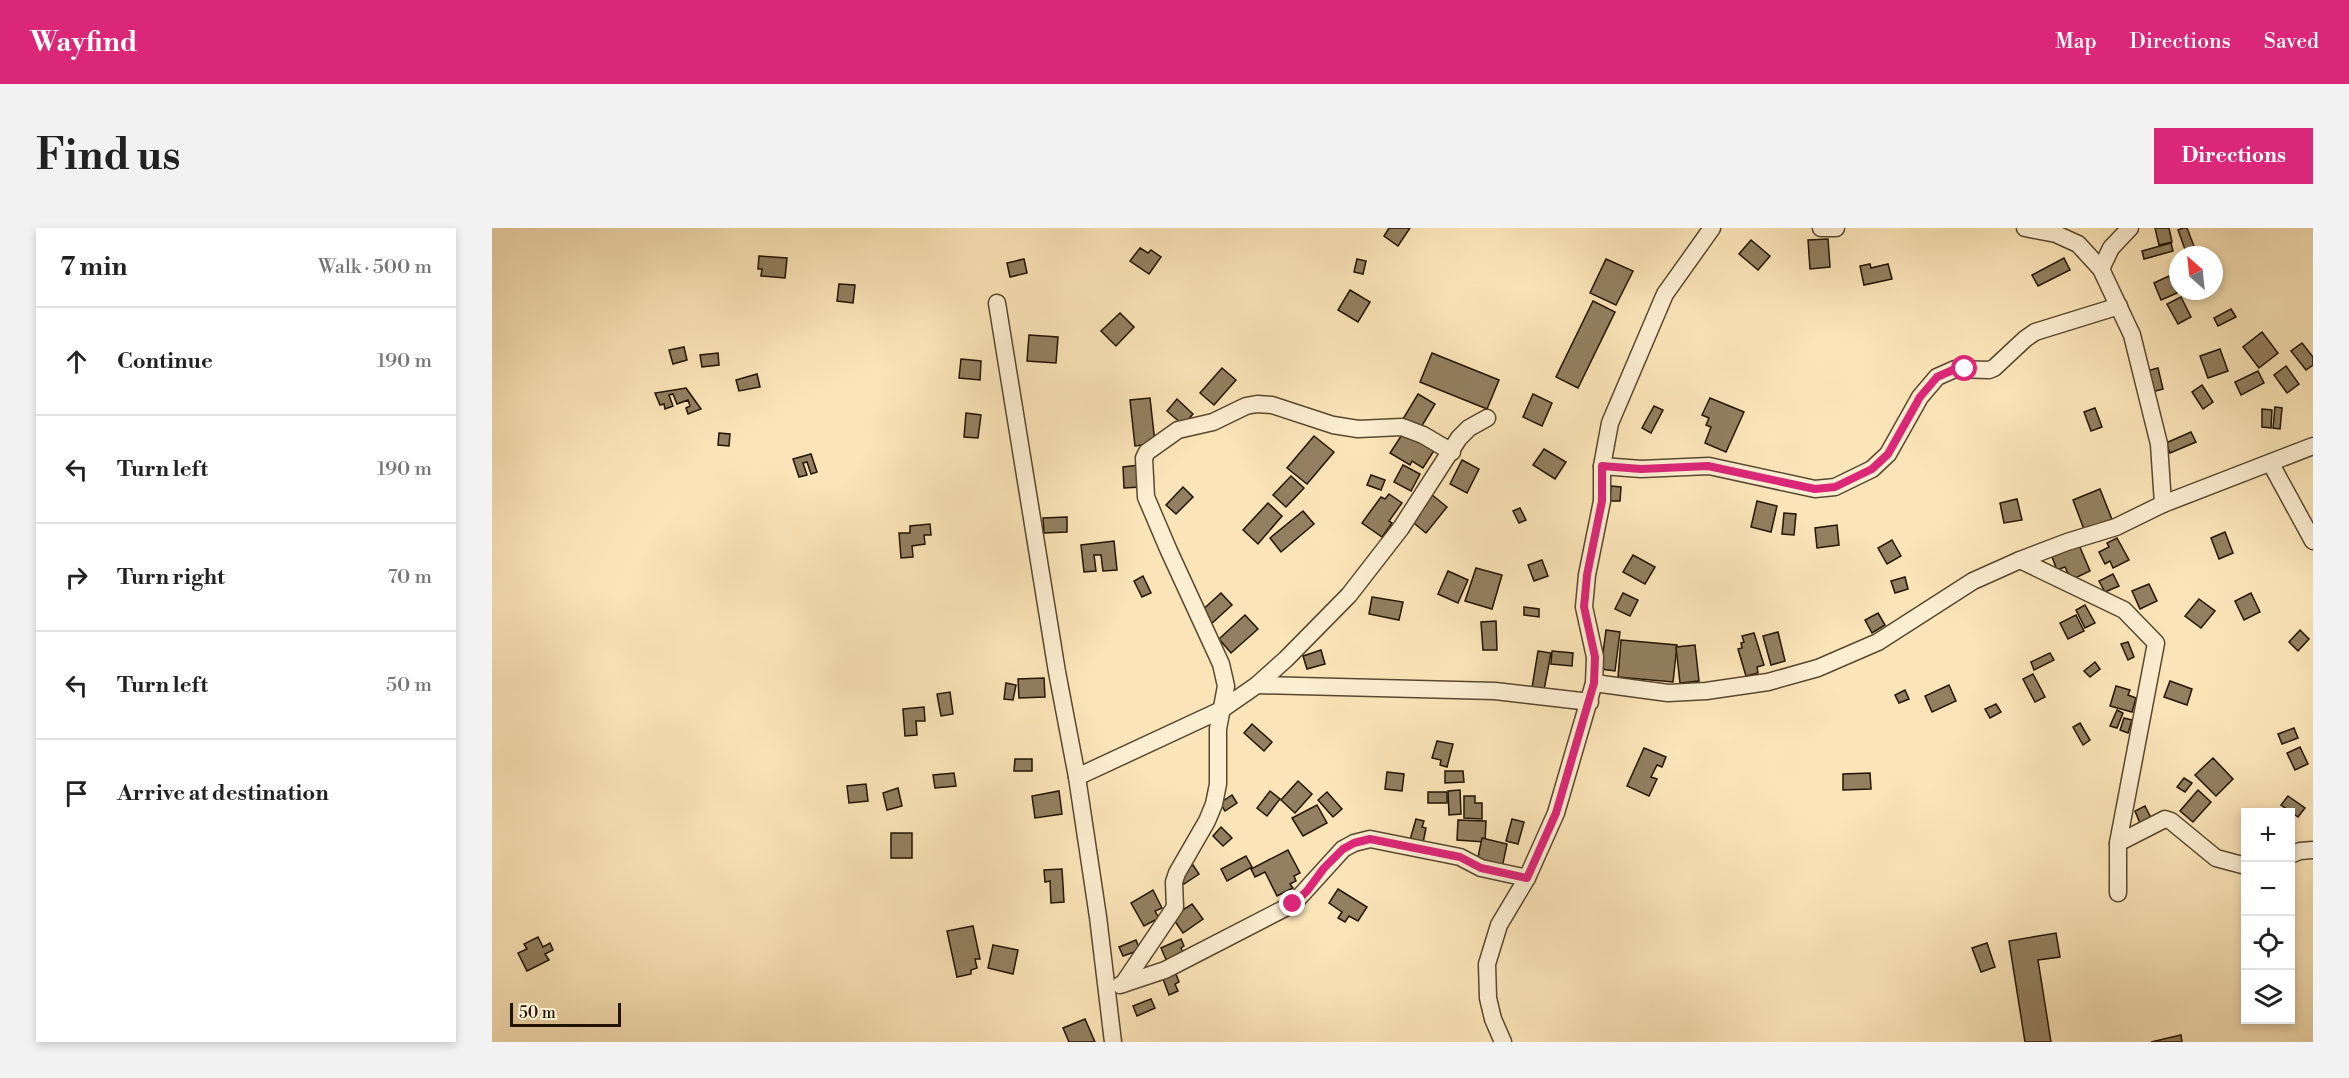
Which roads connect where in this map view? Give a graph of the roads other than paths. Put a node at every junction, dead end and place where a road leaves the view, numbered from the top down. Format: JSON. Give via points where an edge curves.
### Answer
{"nodes":[{"id":1,"x":1713,"y":228,"type":"edge"},
{"id":2,"x":1821,"y":228,"type":"edge"},
{"id":3,"x":1836,"y":228,"type":"edge"},
{"id":4,"x":2025,"y":228,"type":"edge"},
{"id":5,"x":2130,"y":228,"type":"edge"},
{"id":6,"x":2101,"y":269,"type":"junction"},
{"id":7,"x":997,"y":303,"type":"dead end"},
{"id":8,"x":2119,"y":306,"type":"junction"},
{"id":9,"x":1487,"y":418,"type":"dead end"},
{"id":10,"x":2313,"y":446,"type":"edge"},
{"id":11,"x":1452,"y":452,"type":"junction"},
{"id":12,"x":2271,"y":464,"type":"junction"},
{"id":13,"x":1602,"y":466,"type":"junction"},
{"id":14,"x":2163,"y":504,"type":"junction"},
{"id":15,"x":2313,"y":541,"type":"edge"},
{"id":16,"x":2020,"y":560,"type":"junction"},
{"id":17,"x":1594,"y":683,"type":"junction"},
{"id":18,"x":1257,"y":685,"type":"junction"},
{"id":19,"x":1590,"y":702,"type":"junction"},
{"id":20,"x":1221,"y":710,"type":"junction"},
{"id":21,"x":1077,"y":777,"type":"junction"},
{"id":22,"x":2118,"y":843,"type":"junction"},
{"id":23,"x":2313,"y":850,"type":"edge"},
{"id":24,"x":2295,"y":853,"type":"edge"},
{"id":25,"x":2241,"y":865,"type":"edge"},
{"id":26,"x":1527,"y":878,"type":"junction"},
{"id":27,"x":2118,"y":892,"type":"dead end"},
{"id":28,"x":1116,"y":987,"type":"junction"},
{"id":29,"x":1113,"y":1042,"type":"edge"},
{"id":30,"x":1503,"y":1042,"type":"edge"}],
"edges":[{"from":1,"to":13,"type":"street","via":[[1665,294],[1649,328],[1610,423]]},
{"from":2,"to":3,"type":"street"},
{"from":4,"to":6,"type":"street","via":[[2056,234],[2078,244]]},
{"from":5,"to":6,"type":"street","via":[[2111,248]]},
{"from":6,"to":8,"type":"street"},
{"from":7,"to":21,"type":"street"},
{"from":8,"to":13,"type":"street","via":[[2035,333],[1989,370],[1955,369],[1937,377],[1920,397],[1888,454],[1872,469],[1835,487],[1815,489],[1708,466]]},
{"from":8,"to":14,"type":"street","via":[[2132,335],[2159,444]]},
{"from":9,"to":11,"type":"street","via":[[1463,433]]},
{"from":10,"to":12,"type":"street"},
{"from":11,"to":18,"type":"street","via":[[1401,528],[1349,595]]},
{"from":11,"to":20,"type":"street","via":[[1402,427],[1341,426],[1257,404],[1213,422],[1178,430],[1147,452],[1143,464],[1146,497],[1221,664],[1226,686]]},
{"from":12,"to":14,"type":"street"},
{"from":12,"to":15,"type":"street"},
{"from":13,"to":17,"type":"street","via":[[1602,501],[1584,607],[1595,657]]},
{"from":14,"to":16,"type":"street","via":[[2116,527]]},
{"from":16,"to":17,"type":"street","via":[[1973,581],[1878,642],[1802,673],[1758,683],[1675,693]]},
{"from":16,"to":22,"type":"street","via":[[2124,610],[2156,643]]},
{"from":17,"to":19,"type":"street"},
{"from":18,"to":19,"type":"street","via":[[1495,691]]},
{"from":18,"to":20,"type":"street"},
{"from":19,"to":26,"type":"street","via":[[1556,813]]},
{"from":20,"to":21,"type":"street"},
{"from":20,"to":28,"type":"street","via":[[1214,804],[1177,873],[1175,907]]},
{"from":21,"to":28,"type":"street"},
{"from":22,"to":25,"type":"street","via":[[2165,819],[2216,858]]},
{"from":22,"to":27,"type":"street"},
{"from":23,"to":24,"type":"street"},
{"from":26,"to":28,"type":"street","via":[[1481,868],[1460,857],[1379,840],[1362,841],[1343,849],[1293,904],[1165,970]]},
{"from":26,"to":30,"type":"street","via":[[1499,925],[1487,964],[1488,998]]},
{"from":28,"to":29,"type":"street"}]}
